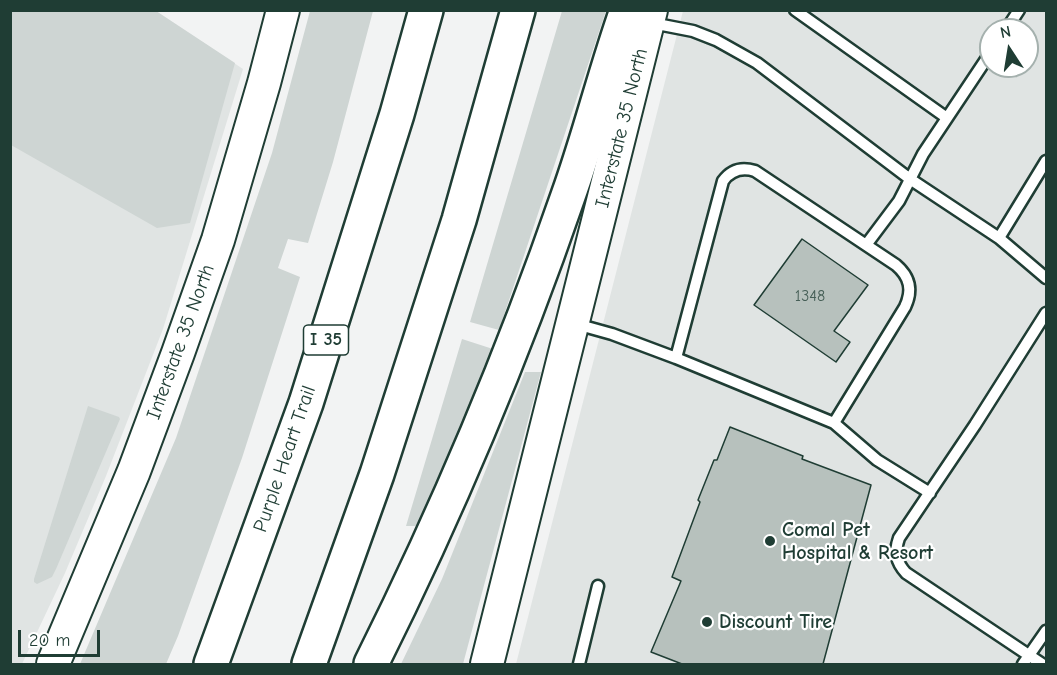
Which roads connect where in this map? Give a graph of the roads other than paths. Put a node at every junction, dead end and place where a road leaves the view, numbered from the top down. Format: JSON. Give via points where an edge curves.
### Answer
{"nodes":[{"id":1,"x":283,"y":10,"type":"edge"},
{"id":2,"x":426,"y":10,"type":"edge"},
{"id":3,"x":518,"y":10,"type":"edge"},
{"id":4,"x":795,"y":10,"type":"edge"},
{"id":5,"x":642,"y":15,"type":"edge"},
{"id":6,"x":979,"y":70,"type":"edge"},
{"id":7,"x":946,"y":118,"type":"junction"},
{"id":8,"x":1047,"y":161,"type":"edge"},
{"id":9,"x":910,"y":179,"type":"junction"},
{"id":10,"x":999,"y":238,"type":"junction"},
{"id":11,"x":866,"y":244,"type":"junction"},
{"id":12,"x":1047,"y":278,"type":"edge"},
{"id":13,"x":1047,"y":313,"type":"edge"},
{"id":14,"x":573,"y":323,"type":"junction"},
{"id":15,"x":676,"y":358,"type":"junction"},
{"id":16,"x":834,"y":423,"type":"junction"},
{"id":17,"x":930,"y":493,"type":"junction"},
{"id":18,"x":598,"y":586,"type":"dead end"},
{"id":19,"x":1047,"y":631,"type":"edge"},
{"id":20,"x":1026,"y":660,"type":"edge"},
{"id":21,"x":53,"y":664,"type":"edge"},
{"id":22,"x":212,"y":664,"type":"edge"},
{"id":23,"x":309,"y":664,"type":"edge"},
{"id":24,"x":371,"y":664,"type":"edge"},
{"id":25,"x":487,"y":664,"type":"edge"},
{"id":26,"x":579,"y":664,"type":"edge"},
{"id":27,"x":1042,"y":664,"type":"edge"}],
"edges":[{"from":1,"to":21,"type":"main road","name":"Interstate 35 North","via":[[218,240],[134,471]]},
{"from":2,"to":22,"type":"highway","name":"Purple Heart Trail","number":"I 35","via":[[306,403]]},
{"from":3,"to":23,"type":"highway","via":[[459,220],[381,463]]},
{"from":4,"to":7,"type":"lane"},
{"from":5,"to":9,"type":"lane","via":[[716,40],[758,63]]},
{"from":5,"to":14,"type":"main road","name":"Interstate 35 North"},
{"from":5,"to":24,"type":"highway","via":[[447,504]]},
{"from":6,"to":7,"type":"lane"},
{"from":7,"to":9,"type":"lane"},
{"from":8,"to":10,"type":"lane"},
{"from":9,"to":10,"type":"lane"},
{"from":9,"to":11,"type":"lane","via":[[899,201]]},
{"from":10,"to":12,"type":"lane"},
{"from":11,"to":15,"type":"lane","via":[[761,174],[743,169],[731,173],[721,187]]},
{"from":11,"to":16,"type":"lane","via":[[902,270],[910,285],[908,300]]},
{"from":13,"to":17,"type":"lane"},
{"from":14,"to":15,"type":"lane"},
{"from":14,"to":25,"type":"main road","name":"Interstate 35 North"},
{"from":15,"to":16,"type":"lane"},
{"from":16,"to":17,"type":"lane","via":[[877,460]]},
{"from":17,"to":20,"type":"lane","via":[[899,538],[899,566]]},
{"from":18,"to":26,"type":"lane"},
{"from":19,"to":20,"type":"lane"},
{"from":20,"to":27,"type":"lane"}]}
